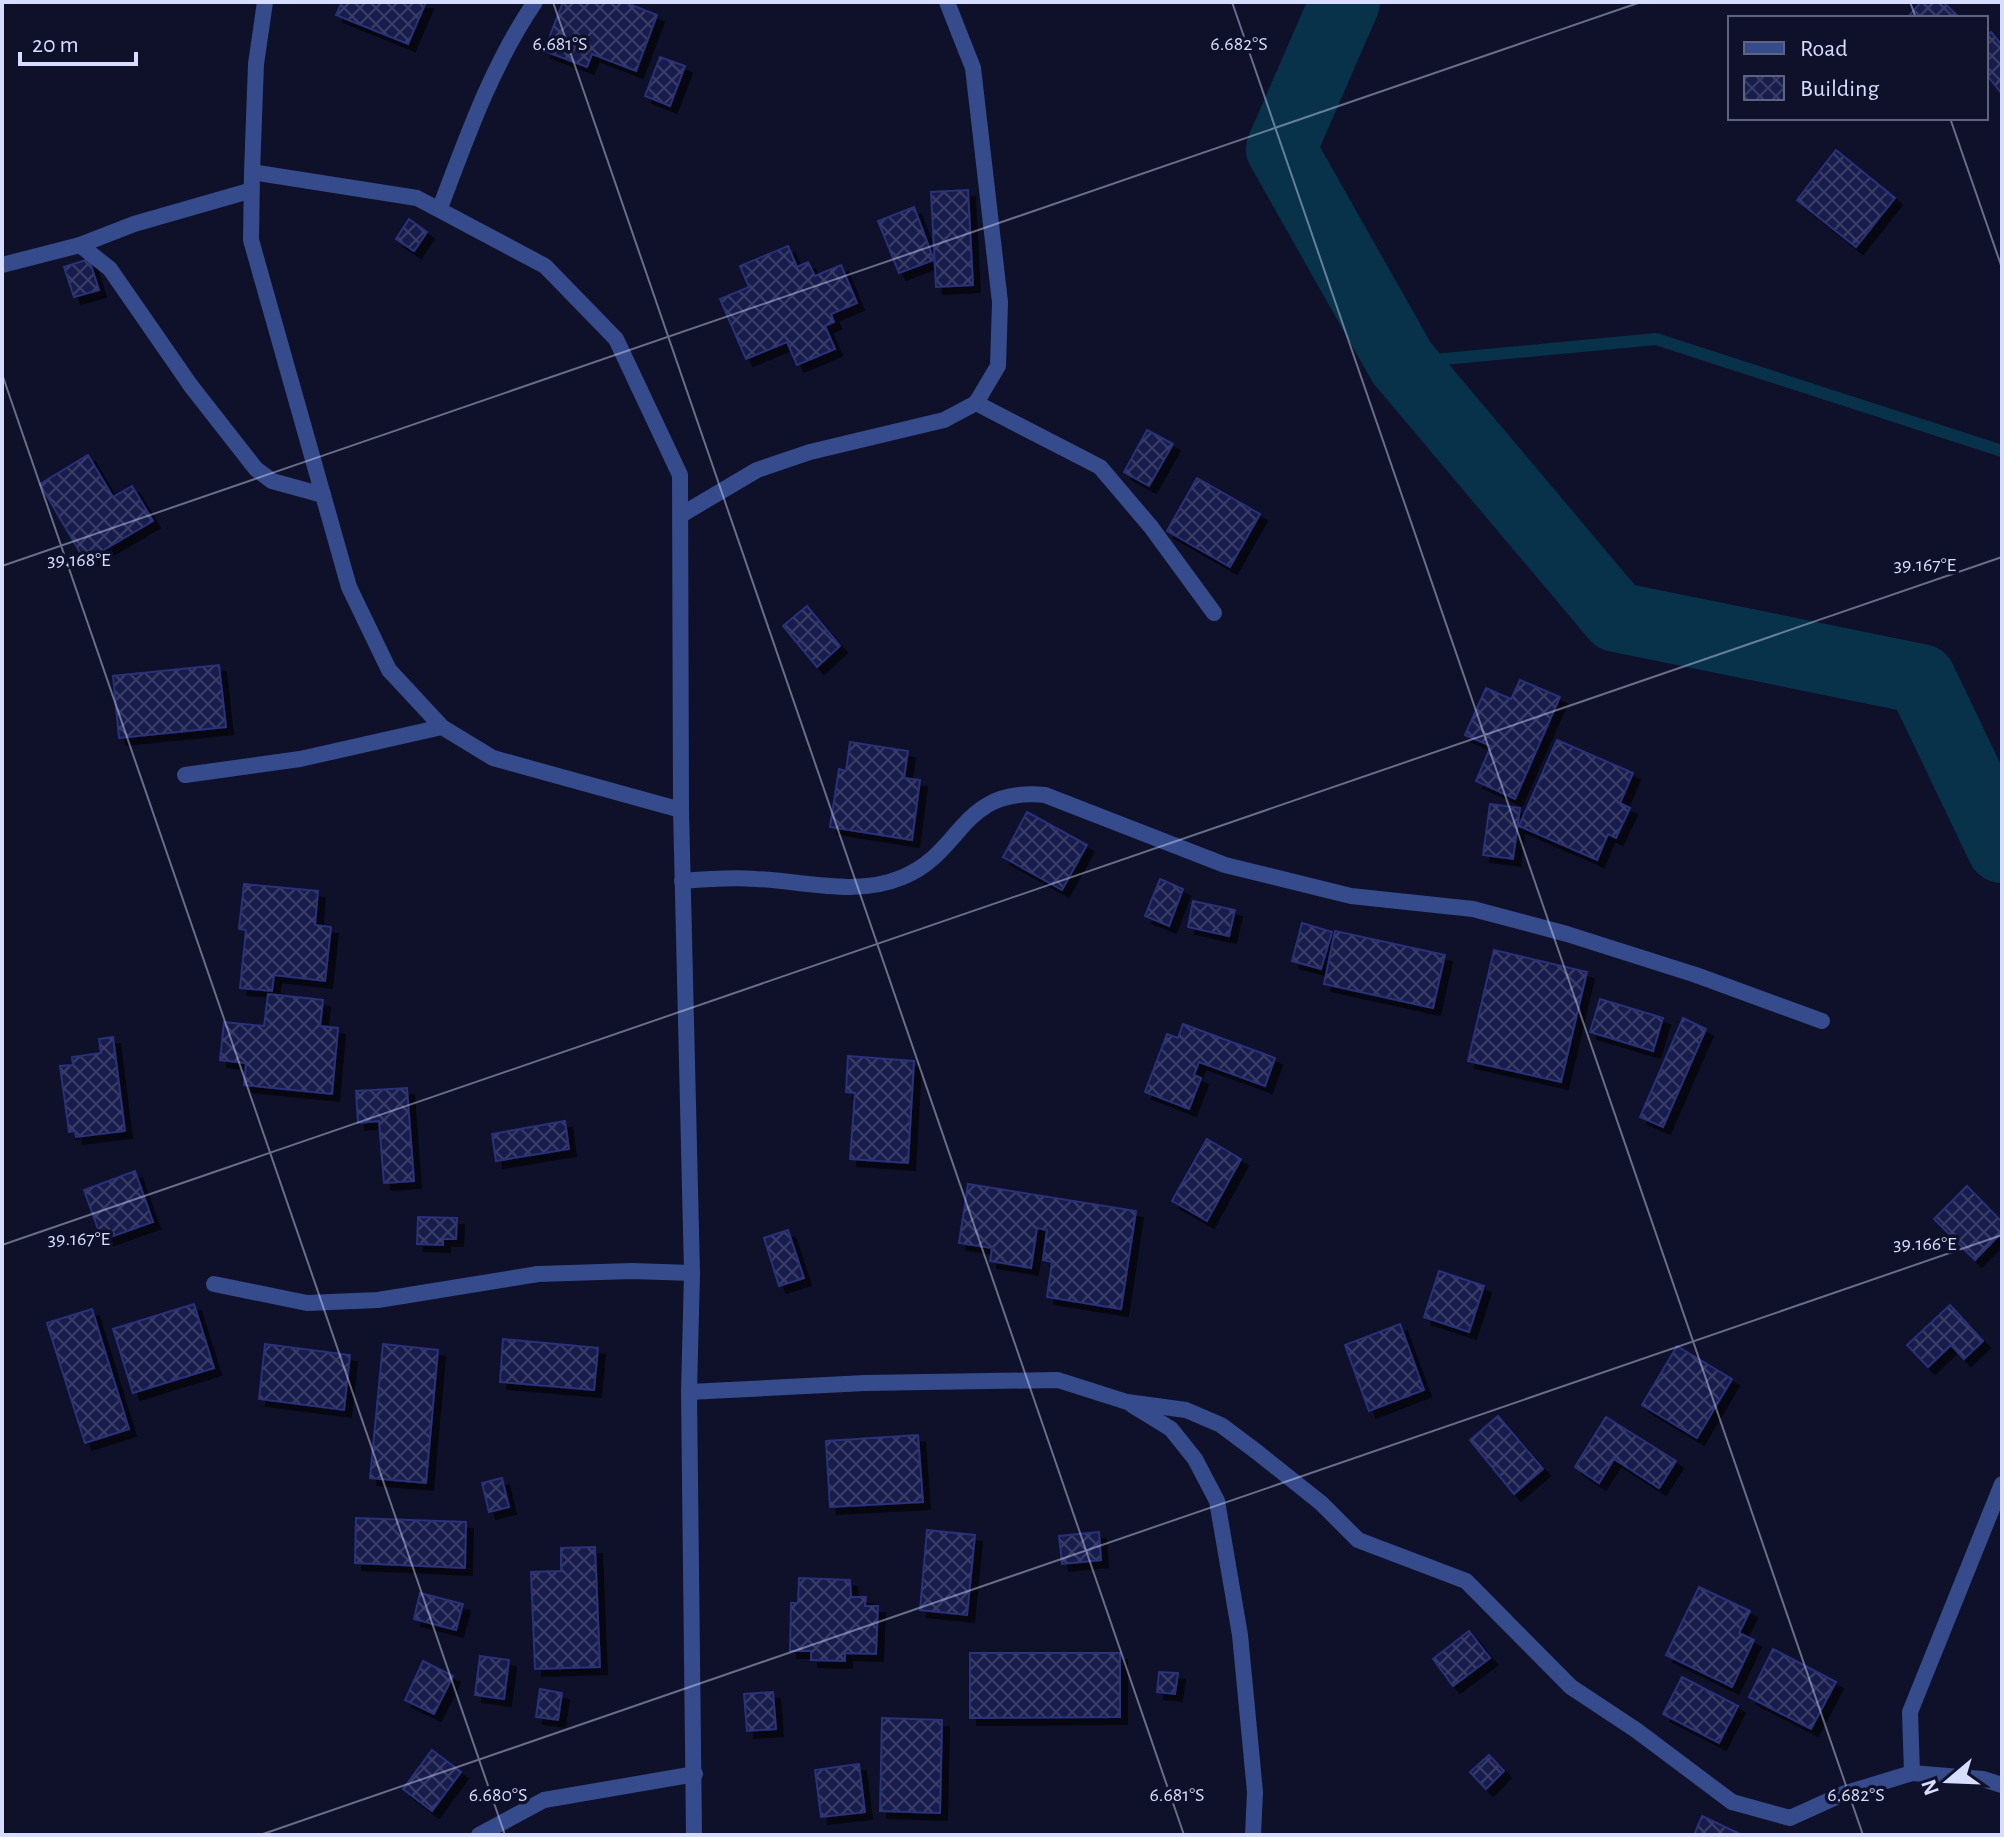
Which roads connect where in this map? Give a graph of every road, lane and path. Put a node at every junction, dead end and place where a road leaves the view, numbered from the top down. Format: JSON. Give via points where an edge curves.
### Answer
{"nodes":[{"id":1,"x":265,"y":2,"type":"edge"},
{"id":2,"x":535,"y":2,"type":"edge"},
{"id":3,"x":947,"y":2,"type":"edge"},
{"id":4,"x":252,"y":172,"type":"junction"},
{"id":5,"x":249,"y":191,"type":"junction"},
{"id":6,"x":440,"y":208,"type":"junction"},
{"id":7,"x":80,"y":245,"type":"junction"},
{"id":8,"x":2,"y":265,"type":"edge"},
{"id":9,"x":976,"y":403,"type":"junction"},
{"id":10,"x":323,"y":495,"type":"junction"},
{"id":11,"x":681,"y":515,"type":"junction"},
{"id":12,"x":1214,"y":613,"type":"dead end"},
{"id":13,"x":442,"y":727,"type":"junction"},
{"id":14,"x":185,"y":775,"type":"dead end"},
{"id":15,"x":681,"y":810,"type":"junction"},
{"id":16,"x":682,"y":881,"type":"junction"},
{"id":17,"x":1822,"y":1021,"type":"dead end"},
{"id":18,"x":692,"y":1273,"type":"junction"},
{"id":19,"x":214,"y":1284,"type":"dead end"},
{"id":20,"x":689,"y":1392,"type":"junction"},
{"id":21,"x":1127,"y":1402,"type":"junction"},
{"id":22,"x":2002,"y":1484,"type":"edge"},
{"id":23,"x":1912,"y":1773,"type":"junction"},
{"id":24,"x":695,"y":1774,"type":"junction"},
{"id":25,"x":2002,"y":1785,"type":"edge"},
{"id":26,"x":479,"y":1835,"type":"edge"},
{"id":27,"x":694,"y":1835,"type":"edge"},
{"id":28,"x":1253,"y":1835,"type":"edge"}],
"edges":[{"from":1,"to":4,"type":"street","via":[[256,64]]},
{"from":2,"to":6,"type":"street","via":[[473,118]]},
{"from":3,"to":9,"type":"street","via":[[973,68],[1000,302],[998,366]]},
{"from":4,"to":5,"type":"street"},
{"from":4,"to":6,"type":"street","via":[[378,190]]},
{"from":5,"to":7,"type":"street"},
{"from":5,"to":10,"type":"street","via":[[251,240]]},
{"from":6,"to":11,"type":"street","via":[[545,266],[616,339],[680,475]]},
{"from":7,"to":8,"type":"street"},
{"from":7,"to":10,"type":"street","via":[[110,269],[256,469],[272,481]]},
{"from":9,"to":11,"type":"street","via":[[944,420],[757,470]]},
{"from":9,"to":12,"type":"street","via":[[1100,467]]},
{"from":10,"to":13,"type":"street","via":[[349,587],[389,670]]},
{"from":11,"to":15,"type":"street"},
{"from":13,"to":14,"type":"street","via":[[300,759]]},
{"from":13,"to":15,"type":"street","via":[[493,758]]},
{"from":15,"to":16,"type":"street"},
{"from":16,"to":17,"type":"street","via":[[871,886],[904,877],[929,862],[975,811],[994,800],[1023,793],[1045,795],[1225,865],[1351,896],[1473,909],[1527,923]]},
{"from":16,"to":18,"type":"street"},
{"from":18,"to":19,"type":"street","via":[[538,1274],[378,1300],[307,1303]]},
{"from":18,"to":20,"type":"street"},
{"from":20,"to":21,"type":"street","via":[[1058,1380]]},
{"from":20,"to":24,"type":"street"},
{"from":21,"to":23,"type":"street","via":[[1186,1410],[1221,1425],[1321,1503],[1358,1540],[1466,1581],[1571,1687],[1732,1802],[1790,1818],[1843,1794]]},
{"from":21,"to":28,"type":"street","via":[[1171,1429],[1195,1459],[1217,1501],[1240,1635],[1255,1792]]},
{"from":22,"to":23,"type":"street","via":[[1910,1712]]},
{"from":23,"to":25,"type":"street"},
{"from":24,"to":26,"type":"street","via":[[544,1800]]},
{"from":24,"to":27,"type":"street"}]}
